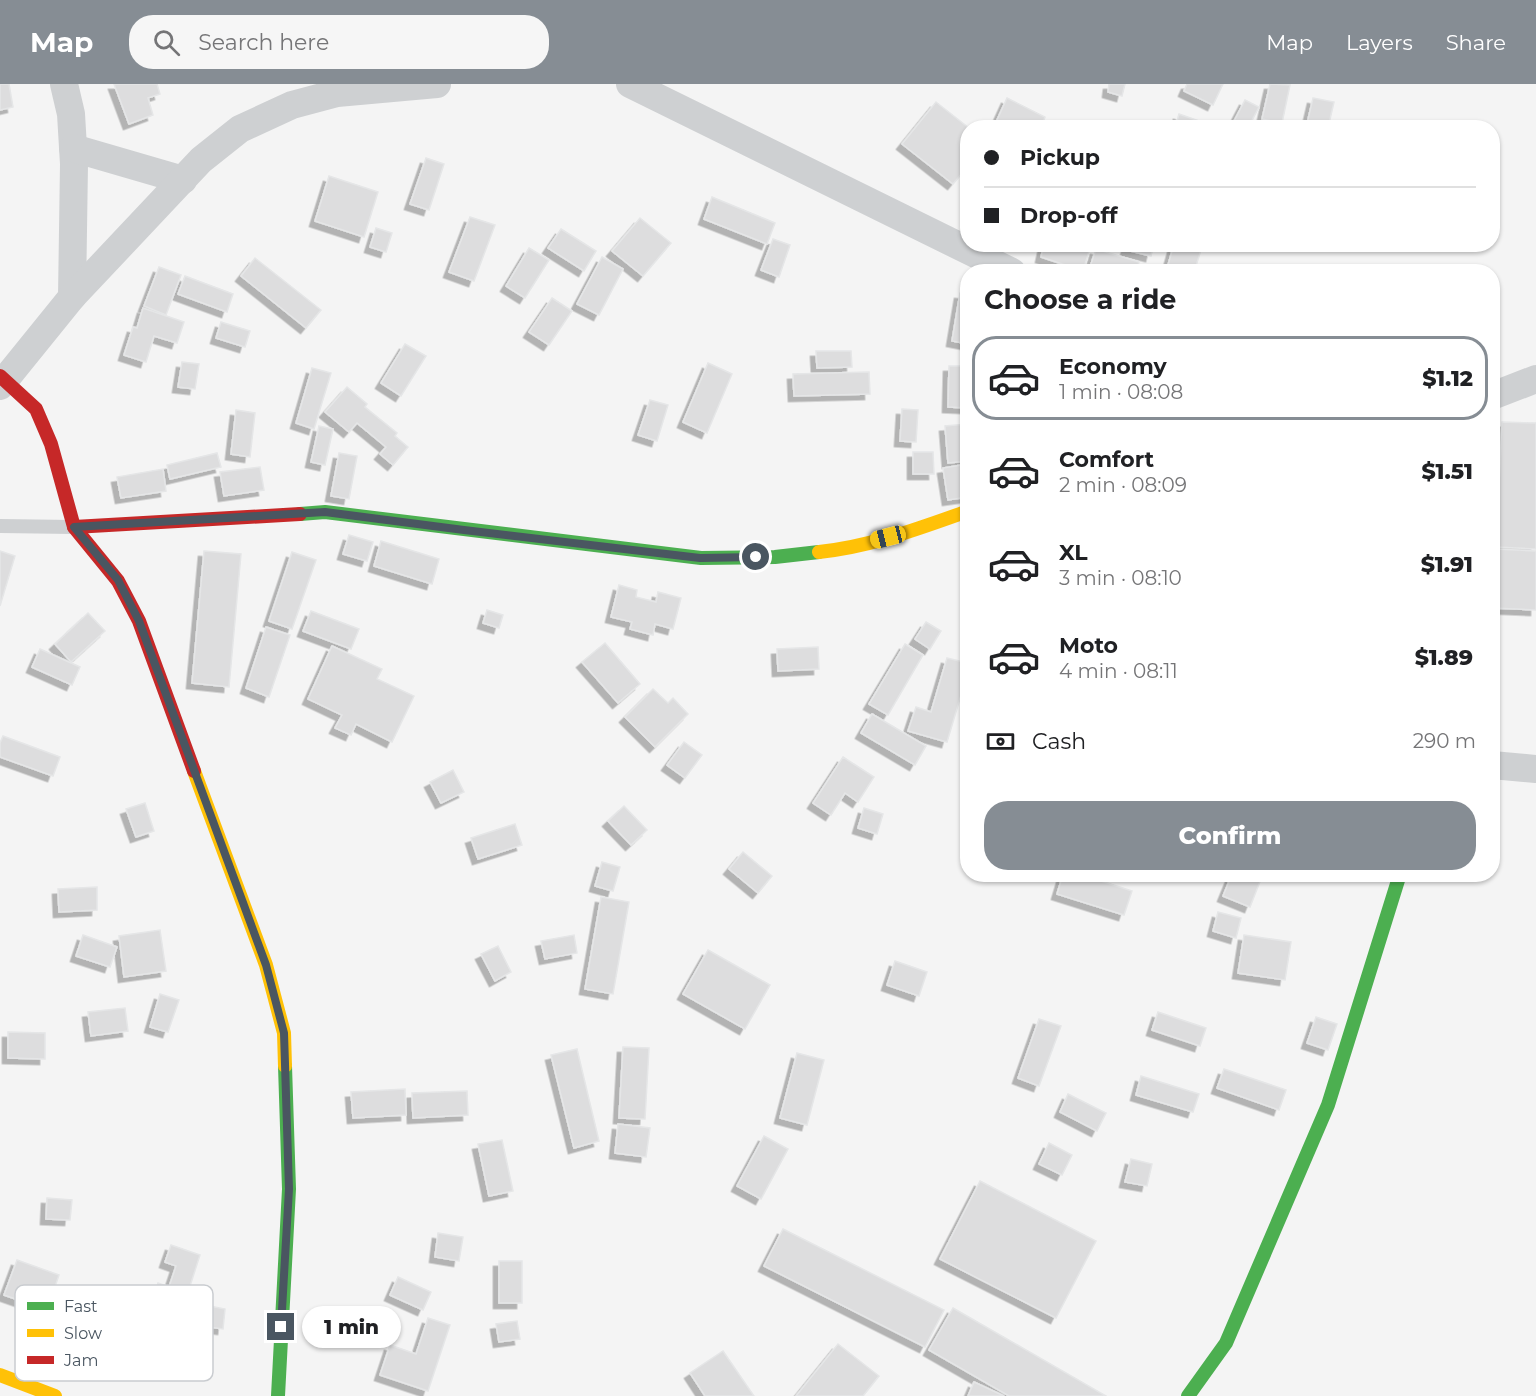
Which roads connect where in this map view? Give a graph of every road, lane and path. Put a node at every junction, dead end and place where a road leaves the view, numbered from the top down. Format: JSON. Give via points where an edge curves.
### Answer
{"nodes":[{"id":1,"x":64,"y":84,"type":"edge"},
{"id":2,"x":437,"y":84,"type":"edge"},
{"id":3,"x":630,"y":84,"type":"edge"},
{"id":4,"x":73,"y":148,"type":"junction"},
{"id":5,"x":183,"y":180,"type":"junction"},
{"id":6,"x":960,"y":246,"type":"edge"},
{"id":7,"x":971,"y":252,"type":"edge"},
{"id":8,"x":996,"y":264,"type":"edge"},
{"id":9,"x":72,"y":297,"type":"junction"},
{"id":10,"x":1536,"y":379,"type":"edge"},
{"id":11,"x":2,"y":381,"type":"edge"},
{"id":12,"x":1500,"y":393,"type":"edge"},
{"id":13,"x":960,"y":514,"type":"edge"},
{"id":14,"x":0,"y":525,"type":"edge"},
{"id":15,"x":74,"y":527,"type":"junction"},
{"id":16,"x":1500,"y":766,"type":"edge"},
{"id":17,"x":1536,"y":769,"type":"edge"},
{"id":18,"x":1398,"y":882,"type":"edge"},
{"id":19,"x":0,"y":1375,"type":"edge"},
{"id":20,"x":15,"y":1381,"type":"edge"},
{"id":21,"x":16,"y":1381,"type":"edge"},
{"id":22,"x":55,"y":1396,"type":"edge"},
{"id":23,"x":278,"y":1396,"type":"edge"},
{"id":24,"x":1188,"y":1396,"type":"edge"}],
"edges":[{"from":1,"to":4,"type":"street"},
{"from":2,"to":5,"type":"street","via":[[337,93],[292,105],[240,129]]},
{"from":3,"to":6,"type":"street"},
{"from":4,"to":5,"type":"street"},
{"from":4,"to":9,"type":"street"},
{"from":5,"to":9,"type":"street"},
{"from":7,"to":8,"type":"street"},
{"from":9,"to":11,"type":"street"},
{"from":10,"to":12,"type":"street"},
{"from":11,"to":15,"type":"street","via":[[36,409],[51,444]]},
{"from":13,"to":15,"type":"street","via":[[833,551],[775,557],[700,558],[325,512]]},
{"from":14,"to":15,"type":"lane"},
{"from":15,"to":23,"type":"street","via":[[118,580],[139,621],[266,965],[284,1033],[289,1189]]},
{"from":16,"to":17,"type":"street"},
{"from":18,"to":24,"type":"street","via":[[1328,1105],[1226,1343]]},
{"from":19,"to":20,"type":"street"},
{"from":21,"to":22,"type":"street"}]}
